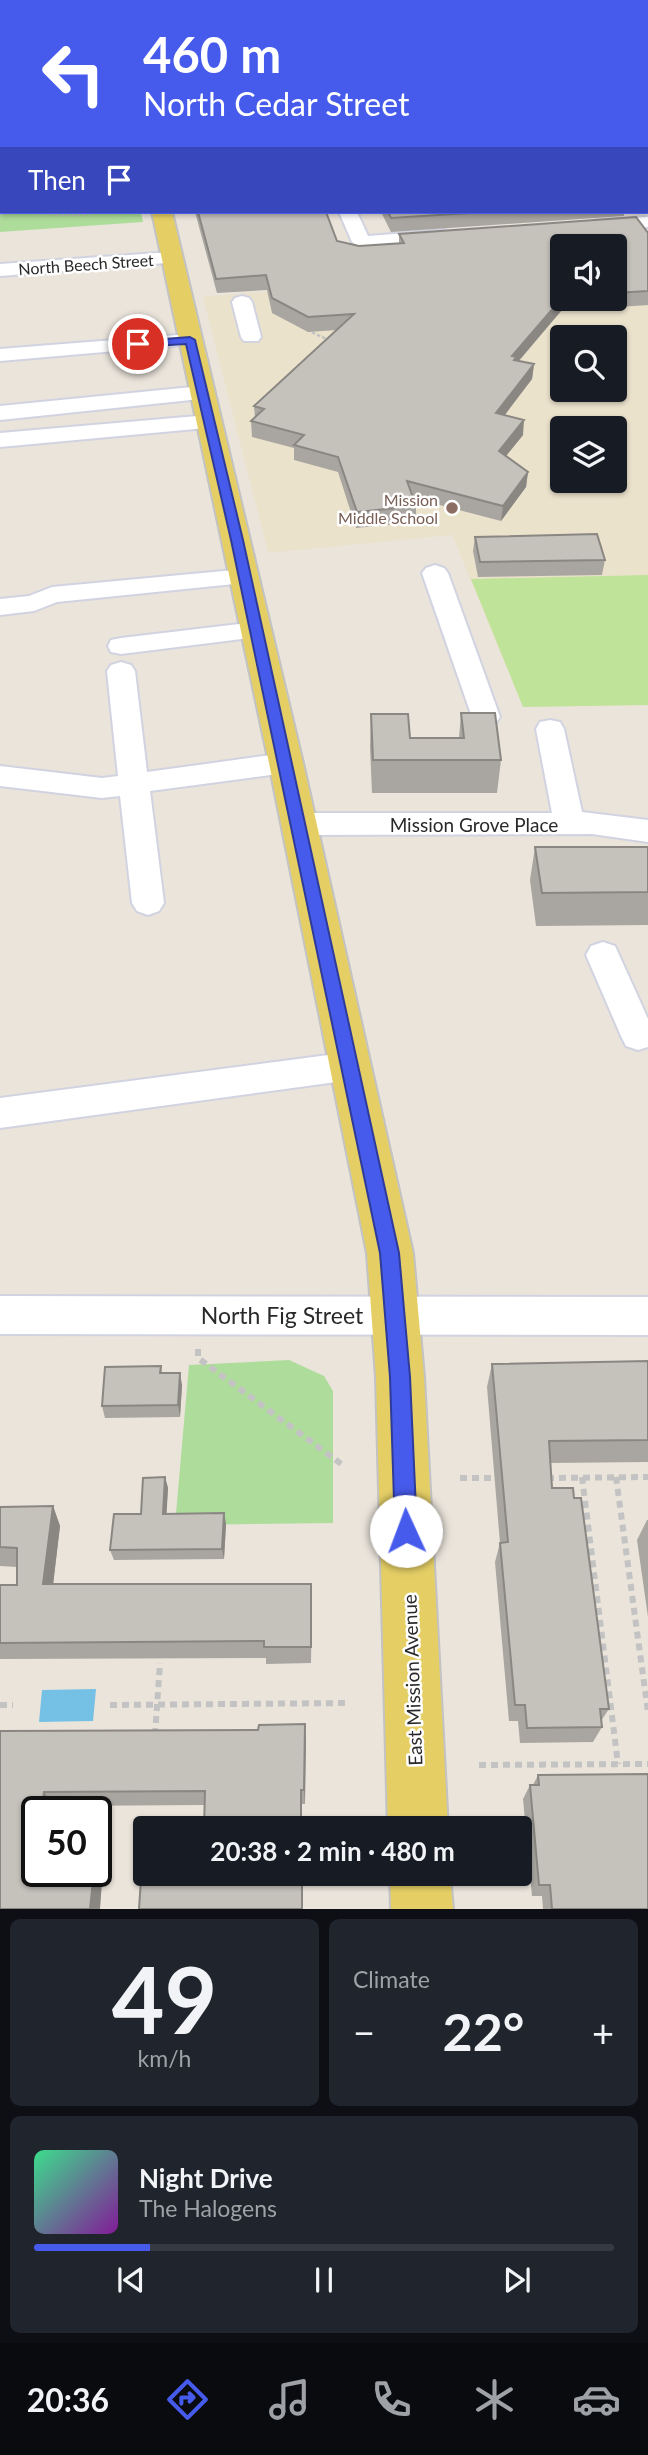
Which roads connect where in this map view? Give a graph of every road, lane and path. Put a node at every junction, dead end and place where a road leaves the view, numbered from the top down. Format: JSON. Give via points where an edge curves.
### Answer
{"nodes":[{"id":1,"x":43,"y":214,"type":"edge"},
{"id":2,"x":85,"y":214,"type":"edge"},
{"id":3,"x":162,"y":214,"type":"edge"},
{"id":4,"x":349,"y":214,"type":"edge"},
{"id":5,"x":648,"y":222,"type":"edge"},
{"id":6,"x":578,"y":227,"type":"edge"},
{"id":7,"x":460,"y":235,"type":"edge"},
{"id":8,"x":172,"y":258,"type":"junction"},
{"id":9,"x":0,"y":270,"type":"edge"},
{"id":10,"x":242,"y":302,"type":"dead end"},
{"id":11,"x":306,"y":330,"type":"edge"},
{"id":12,"x":251,"y":337,"type":"dead end"},
{"id":13,"x":190,"y":340,"type":"junction"},
{"id":14,"x":340,"y":345,"type":"edge"},
{"id":15,"x":0,"y":355,"type":"edge"},
{"id":16,"x":206,"y":407,"type":"junction"},
{"id":17,"x":0,"y":413,"type":"edge"},
{"id":18,"x":0,"y":440,"type":"edge"},
{"id":19,"x":435,"y":573,"type":"dead end"},
{"id":20,"x":245,"y":576,"type":"junction"},
{"id":21,"x":0,"y":607,"type":"edge"},
{"id":22,"x":257,"y":630,"type":"junction"},
{"id":23,"x":486,"y":717,"type":"edge"},
{"id":24,"x":550,"y":729,"type":"dead end"},
{"id":25,"x":286,"y":763,"type":"junction"},
{"id":26,"x":0,"y":776,"type":"edge"},
{"id":27,"x":133,"y":782,"type":"junction"},
{"id":28,"x":569,"y":823,"type":"junction"},
{"id":29,"x":299,"y":824,"type":"junction"},
{"id":30,"x":648,"y":831,"type":"edge"},
{"id":31,"x":148,"y":903,"type":"dead end"},
{"id":32,"x":603,"y":956,"type":"dead end"},
{"id":33,"x":638,"y":1036,"type":"dead end"},
{"id":34,"x":351,"y":1066,"type":"junction"},
{"id":35,"x":0,"y":1113,"type":"edge"},
{"id":36,"x":0,"y":1315,"type":"edge"},
{"id":37,"x":395,"y":1315,"type":"junction"},
{"id":38,"x":648,"y":1316,"type":"edge"},
{"id":39,"x":198,"y":1349,"type":"dead end"},
{"id":40,"x":345,"y":1466,"type":"dead end"},
{"id":41,"x":582,"y":1477,"type":"junction"},
{"id":42,"x":616,"y":1477,"type":"junction"},
{"id":43,"x":648,"y":1477,"type":"edge"},
{"id":44,"x":460,"y":1478,"type":"dead end"},
{"id":45,"x":514,"y":1478,"type":"edge"},
{"id":46,"x":542,"y":1478,"type":"edge"},
{"id":47,"x":160,"y":1663,"type":"edge"},
{"id":48,"x":348,"y":1703,"type":"dead end"},
{"id":49,"x":0,"y":1705,"type":"edge"},
{"id":50,"x":13,"y":1705,"type":"dead end"},
{"id":51,"x":110,"y":1705,"type":"dead end"},
{"id":52,"x":157,"y":1705,"type":"junction"},
{"id":53,"x":648,"y":1712,"type":"edge"},
{"id":54,"x":155,"y":1736,"type":"edge"},
{"id":55,"x":618,"y":1764,"type":"junction"},
{"id":56,"x":648,"y":1764,"type":"edge"},
{"id":57,"x":480,"y":1765,"type":"dead end"},
{"id":58,"x":417,"y":1816,"type":"edge"},
{"id":59,"x":421,"y":1886,"type":"edge"},
{"id":60,"x":422,"y":1909,"type":"edge"}],
"edges":[{"from":1,"to":2,"type":"path"},
{"from":3,"to":8,"type":"main road","name":"East Mission Avenue"},
{"from":4,"to":7,"type":"street","via":[[360,242]]},
{"from":5,"to":6,"type":"street"},
{"from":8,"to":9,"type":"street","name":"North Beech Street"},
{"from":8,"to":13,"type":"main road","name":"East Mission Avenue"},
{"from":10,"to":12,"type":"street"},
{"from":11,"to":14,"type":"path"},
{"from":13,"to":15,"type":"street"},
{"from":13,"to":16,"type":"main road","name":"East Mission Avenue"},
{"from":16,"to":17,"type":"street"},
{"from":16,"to":18,"type":"street"},
{"from":16,"to":20,"type":"main road","name":"East Mission Avenue"},
{"from":19,"to":23,"type":"street"},
{"from":20,"to":21,"type":"street","via":[[52,595],[34,603]]},
{"from":20,"to":22,"type":"main road","name":"East Mission Avenue"},
{"from":22,"to":25,"type":"main road","name":"East Mission Avenue"},
{"from":22,"to":27,"type":"street","via":[[121,659]]},
{"from":24,"to":28,"type":"street"},
{"from":25,"to":27,"type":"street"},
{"from":25,"to":29,"type":"main road","name":"East Mission Avenue"},
{"from":26,"to":27,"type":"street","via":[[102,788]]},
{"from":27,"to":31,"type":"street"},
{"from":28,"to":29,"type":"street","name":"Mission Grove Place"},
{"from":28,"to":30,"type":"street","name":"Mission Grove Place"},
{"from":29,"to":34,"type":"main road","name":"East Mission Avenue"},
{"from":32,"to":33,"type":"street"},
{"from":34,"to":35,"type":"street"},
{"from":34,"to":37,"type":"main road","name":"East Mission Avenue","via":[[390,1253]]},
{"from":36,"to":37,"type":"street","name":"North Fig Street"},
{"from":37,"to":38,"type":"street","name":"North Fig Street"},
{"from":37,"to":58,"type":"main road","name":"East Mission Avenue"},
{"from":39,"to":40,"type":"path","via":[[198,1358]]},
{"from":41,"to":42,"type":"path"},
{"from":41,"to":46,"type":"path"},
{"from":41,"to":55,"type":"path"},
{"from":42,"to":43,"type":"path"},
{"from":42,"to":53,"type":"path"},
{"from":44,"to":45,"type":"path"},
{"from":47,"to":52,"type":"path"},
{"from":48,"to":52,"type":"path"},
{"from":49,"to":50,"type":"path"},
{"from":51,"to":52,"type":"path"},
{"from":52,"to":54,"type":"path"},
{"from":55,"to":56,"type":"path"},
{"from":55,"to":57,"type":"path"},
{"from":59,"to":60,"type":"main road"}]}
